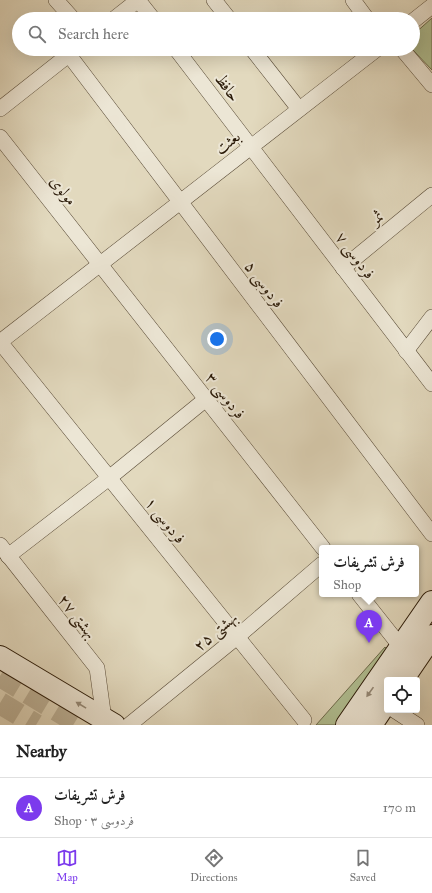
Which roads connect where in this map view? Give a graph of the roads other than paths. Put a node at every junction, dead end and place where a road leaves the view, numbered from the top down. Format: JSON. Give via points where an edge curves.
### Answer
{"nodes":[{"id":1,"x":56,"y":0,"type":"edge"},
{"id":2,"x":138,"y":0,"type":"edge"},
{"id":3,"x":214,"y":0,"type":"edge"},
{"id":4,"x":353,"y":0,"type":"edge"},
{"id":5,"x":432,"y":6,"type":"edge"},
{"id":6,"x":66,"y":12,"type":"edge"},
{"id":7,"x":123,"y":12,"type":"edge"},
{"id":8,"x":147,"y":12,"type":"edge"},
{"id":9,"x":223,"y":12,"type":"edge"},
{"id":10,"x":362,"y":12,"type":"edge"},
{"id":11,"x":420,"y":15,"type":"edge"},
{"id":12,"x":67,"y":56,"type":"edge"},
{"id":13,"x":75,"y":56,"type":"edge"},
{"id":14,"x":181,"y":56,"type":"edge"},
{"id":15,"x":257,"y":56,"type":"edge"},
{"id":16,"x":368,"y":56,"type":"edge"},
{"id":17,"x":408,"y":56,"type":"edge"},
{"id":18,"x":432,"y":85,"type":"edge"},
{"id":19,"x":0,"y":109,"type":"edge"},
{"id":20,"x":299,"y":109,"type":"junction"},
{"id":21,"x":0,"y":137,"type":"edge"},
{"id":22,"x":251,"y":147,"type":"junction"},
{"id":23,"x":432,"y":195,"type":"edge"},
{"id":24,"x":180,"y":202,"type":"junction"},
{"id":25,"x":100,"y":264,"type":"junction"},
{"id":26,"x":343,"y":268,"type":"junction"},
{"id":27,"x":432,"y":317,"type":"edge"},
{"id":28,"x":0,"y":342,"type":"edge"},
{"id":29,"x":406,"y":351,"type":"junction"},
{"id":30,"x":432,"y":384,"type":"edge"},
{"id":31,"x":206,"y":399,"type":"junction"},
{"id":32,"x":109,"y":478,"type":"junction"},
{"id":33,"x":432,"y":534,"type":"edge"},
{"id":34,"x":321,"y":545,"type":"edge"},
{"id":35,"x":4,"y":551,"type":"edge"},
{"id":36,"x":319,"y":567,"type":"edge"},
{"id":37,"x":361,"y":597,"type":"edge"},
{"id":38,"x":432,"y":602,"type":"edge"},
{"id":39,"x":432,"y":636,"type":"edge"},
{"id":40,"x":237,"y":637,"type":"junction"},
{"id":41,"x":401,"y":647,"type":"junction"},
{"id":42,"x":0,"y":657,"type":"edge"},
{"id":43,"x":404,"y":677,"type":"edge"},
{"id":44,"x":384,"y":710,"type":"edge"},
{"id":45,"x":400,"y":713,"type":"edge"},
{"id":46,"x":304,"y":720,"type":"dead end"},
{"id":47,"x":109,"y":722,"type":"edge"},
{"id":48,"x":129,"y":725,"type":"edge"},
{"id":49,"x":347,"y":725,"type":"edge"},
{"id":50,"x":371,"y":725,"type":"edge"},
{"id":51,"x":417,"y":725,"type":"edge"}],
"edges":[{"from":1,"to":6,"type":"street"},
{"from":2,"to":7,"type":"street"},
{"from":2,"to":8,"type":"street"},
{"from":3,"to":9,"type":"street"},
{"from":4,"to":10,"type":"street"},
{"from":5,"to":11,"type":"street"},
{"from":12,"to":19,"type":"street"},
{"from":13,"to":24,"type":"street","name":"فردوسی ۵"},
{"from":14,"to":22,"type":"street","name":"حافظ"},
{"from":15,"to":20,"type":"street"},
{"from":16,"to":20,"type":"street","name":"بعثت"},
{"from":17,"to":18,"type":"street"},
{"from":20,"to":22,"type":"street","name":"بعثت"},
{"from":21,"to":25,"type":"street","name":"مولوی"},
{"from":22,"to":24,"type":"street","name":"بعثت"},
{"from":22,"to":26,"type":"street","name":"فردوسی ۷"},
{"from":23,"to":26,"type":"street","name":"ثمر"},
{"from":24,"to":25,"type":"street","name":"بعثت"},
{"from":24,"to":33,"type":"street","name":"فردوسی ۵"},
{"from":25,"to":28,"type":"street","name":"بعثت"},
{"from":25,"to":31,"type":"street","name":"فردوسی ۳"},
{"from":26,"to":29,"type":"street","name":"فردوسی ۷"},
{"from":27,"to":29,"type":"street"},
{"from":28,"to":32,"type":"street","name":"فردوسی ۱"},
{"from":29,"to":30,"type":"street","name":"فردوسی ۷"},
{"from":31,"to":32,"type":"street"},
{"from":31,"to":34,"type":"street","name":"فردوسی ۳"},
{"from":32,"to":35,"type":"street"},
{"from":32,"to":40,"type":"street","name":"فردوسی ۱"},
{"from":35,"to":47,"type":"street","name":"بهشتی ۲۷","via":[[97,668]]},
{"from":36,"to":40,"type":"street","name":"بهشتی ۲۵"},
{"from":37,"to":41,"type":"street"},
{"from":38,"to":41,"type":"main road"},
{"from":39,"to":43,"type":"main road"},
{"from":40,"to":46,"type":"street","name":"فردوسی ۱"},
{"from":40,"to":48,"type":"street","name":"بهشتی ۲۵"},
{"from":41,"to":49,"type":"main road","one_way":true},
{"from":47,"to":42,"type":"main road","one_way":true},
{"from":44,"to":50,"type":"main road"},
{"from":45,"to":51,"type":"street"}]}
